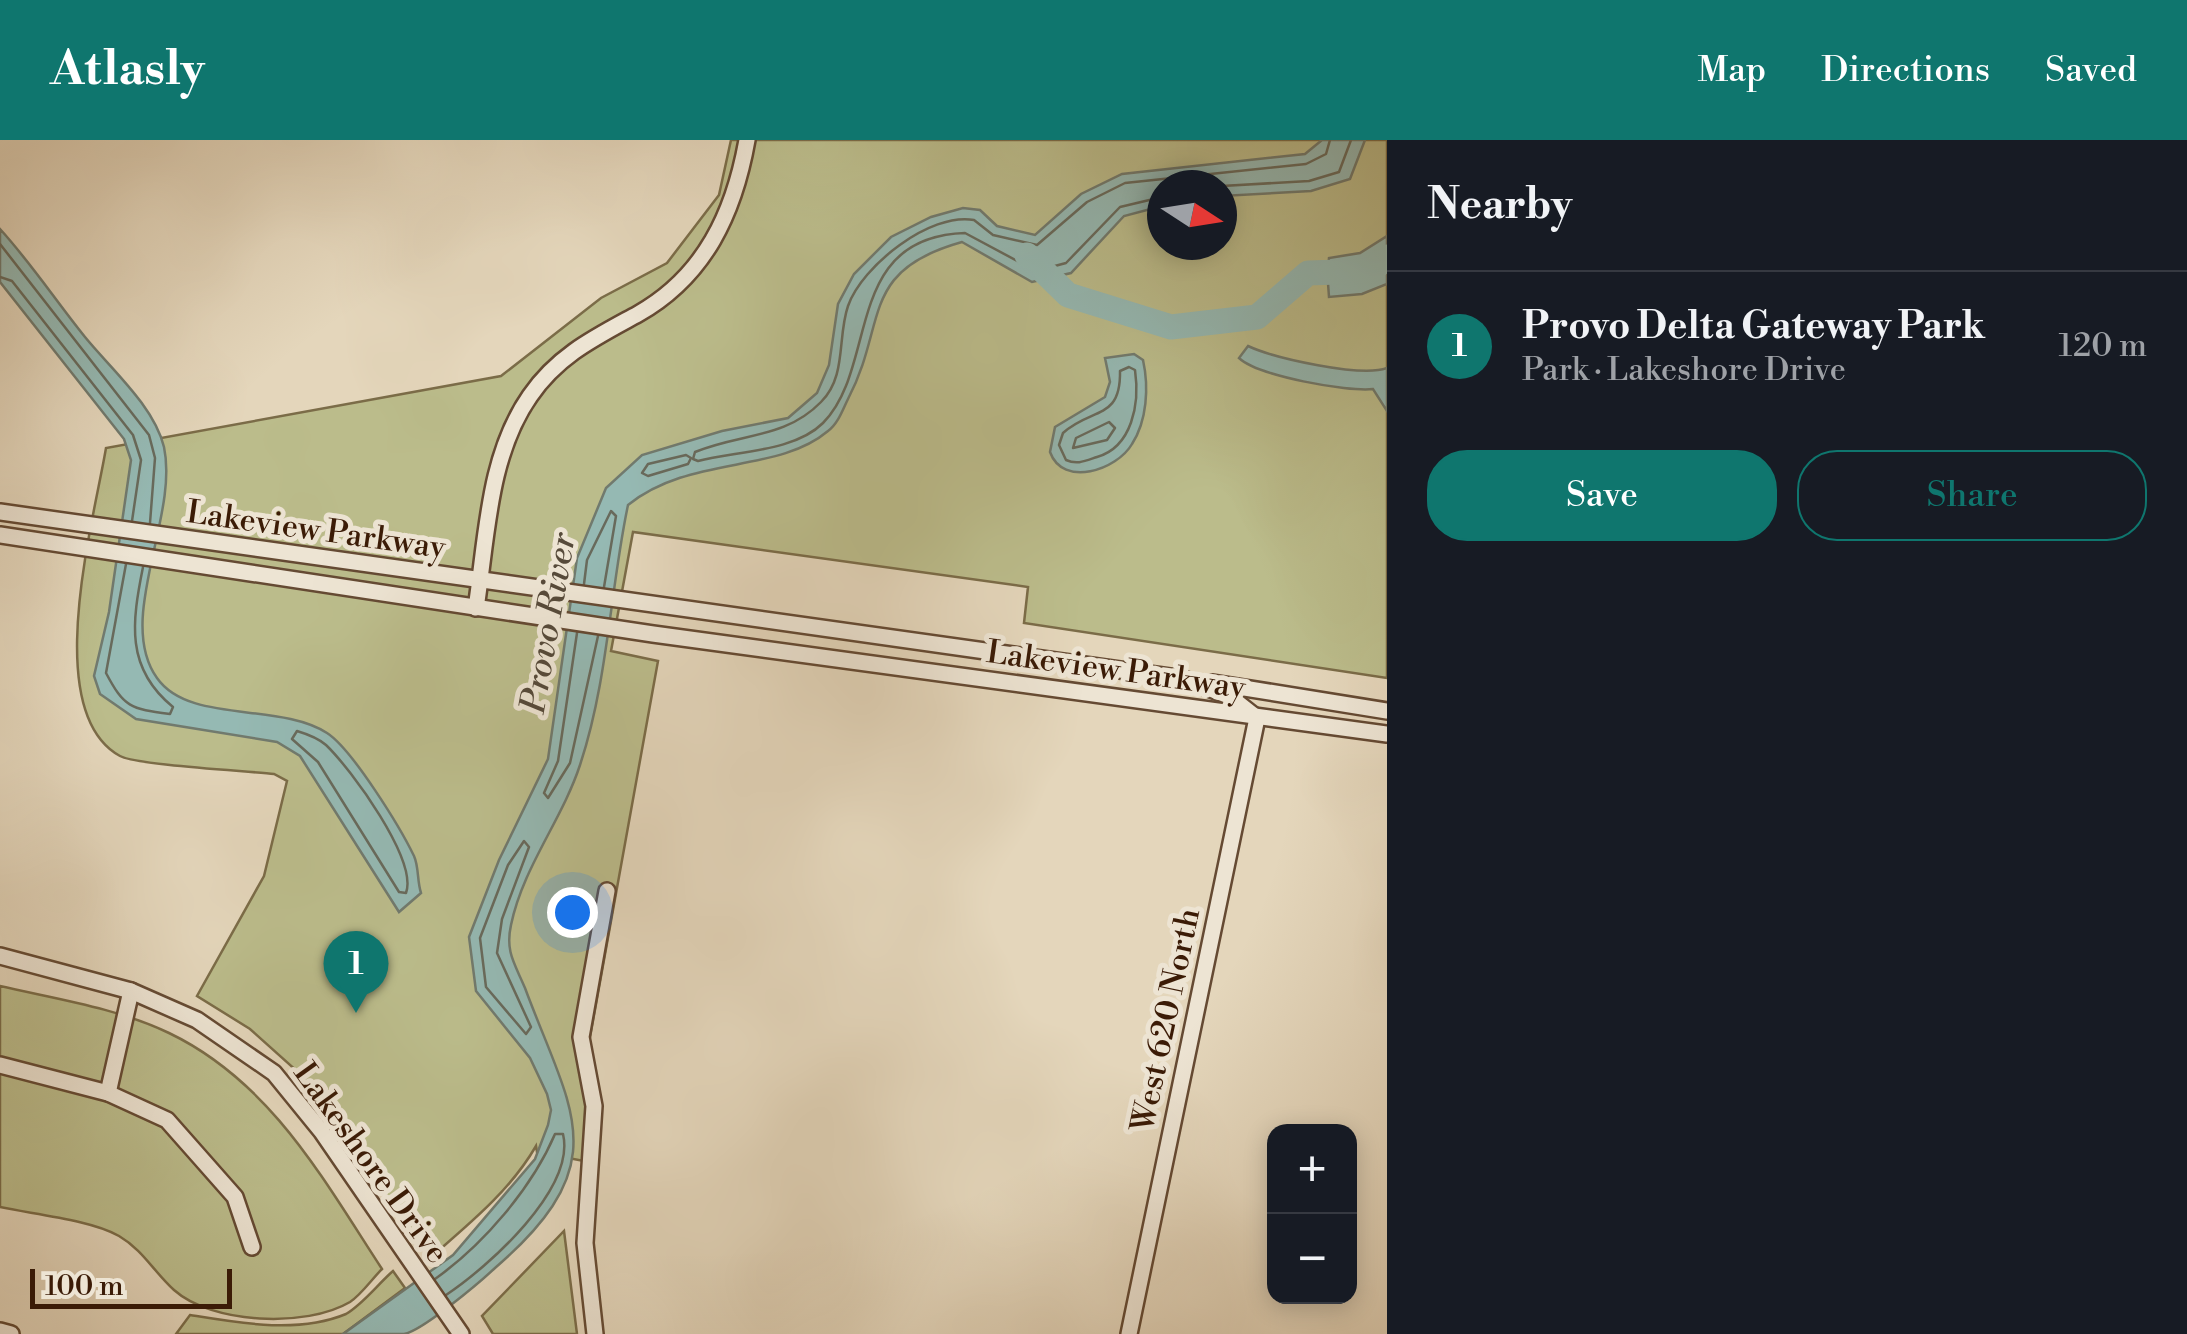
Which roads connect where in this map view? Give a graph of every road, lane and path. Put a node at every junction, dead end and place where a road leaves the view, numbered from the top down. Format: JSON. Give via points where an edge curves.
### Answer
{"nodes":[{"id":1,"x":746,"y":140,"type":"edge"},
{"id":2,"x":0,"y":512,"type":"edge"},
{"id":3,"x":0,"y":535,"type":"edge"},
{"id":4,"x":480,"y":580,"type":"junction"},
{"id":5,"x":476,"y":608,"type":"junction"},
{"id":6,"x":1184,"y":679,"type":"junction"},
{"id":7,"x":1387,"y":711,"type":"edge"},
{"id":8,"x":1257,"y":718,"type":"junction"},
{"id":9,"x":1387,"y":734,"type":"edge"},
{"id":10,"x":607,"y":891,"type":"dead end"},
{"id":11,"x":0,"y":956,"type":"edge"},
{"id":12,"x":131,"y":991,"type":"junction"},
{"id":13,"x":0,"y":1065,"type":"edge"},
{"id":14,"x":108,"y":1094,"type":"junction"},
{"id":15,"x":252,"y":1248,"type":"dead end"},
{"id":16,"x":0,"y":1332,"type":"edge"},
{"id":17,"x":12,"y":1334,"type":"edge"},
{"id":18,"x":461,"y":1334,"type":"edge"},
{"id":19,"x":595,"y":1334,"type":"edge"},
{"id":20,"x":1129,"y":1334,"type":"edge"}],
"edges":[{"from":1,"to":4,"type":"street","via":[[733,200],[696,266],[656,302],[576,348],[522,410],[498,467]]},
{"from":2,"to":4,"type":"street","name":"Lakeview Parkway"},
{"from":3,"to":5,"type":"street","name":"Lakeview Parkway"},
{"from":4,"to":5,"type":"street"},
{"from":4,"to":6,"type":"street","name":"Lakeview Parkway"},
{"from":5,"to":8,"type":"street","name":"Lakeview Parkway"},
{"from":6,"to":7,"type":"street"},
{"from":6,"to":8,"type":"street","name":"Lakeview Parkway","via":[[1230,696]]},
{"from":8,"to":9,"type":"street"},
{"from":8,"to":20,"type":"street","name":"West 620 North"},
{"from":10,"to":19,"type":"street","via":[[581,1037],[594,1106],[585,1243]]},
{"from":11,"to":12,"type":"street","name":"Lakeshore Drive"},
{"from":12,"to":14,"type":"street"},
{"from":12,"to":18,"type":"street","name":"Lakeshore Drive","via":[[196,1020],[274,1073]]},
{"from":13,"to":14,"type":"street"},
{"from":14,"to":15,"type":"street","via":[[166,1120],[235,1198]]},
{"from":16,"to":17,"type":"street"}]}
